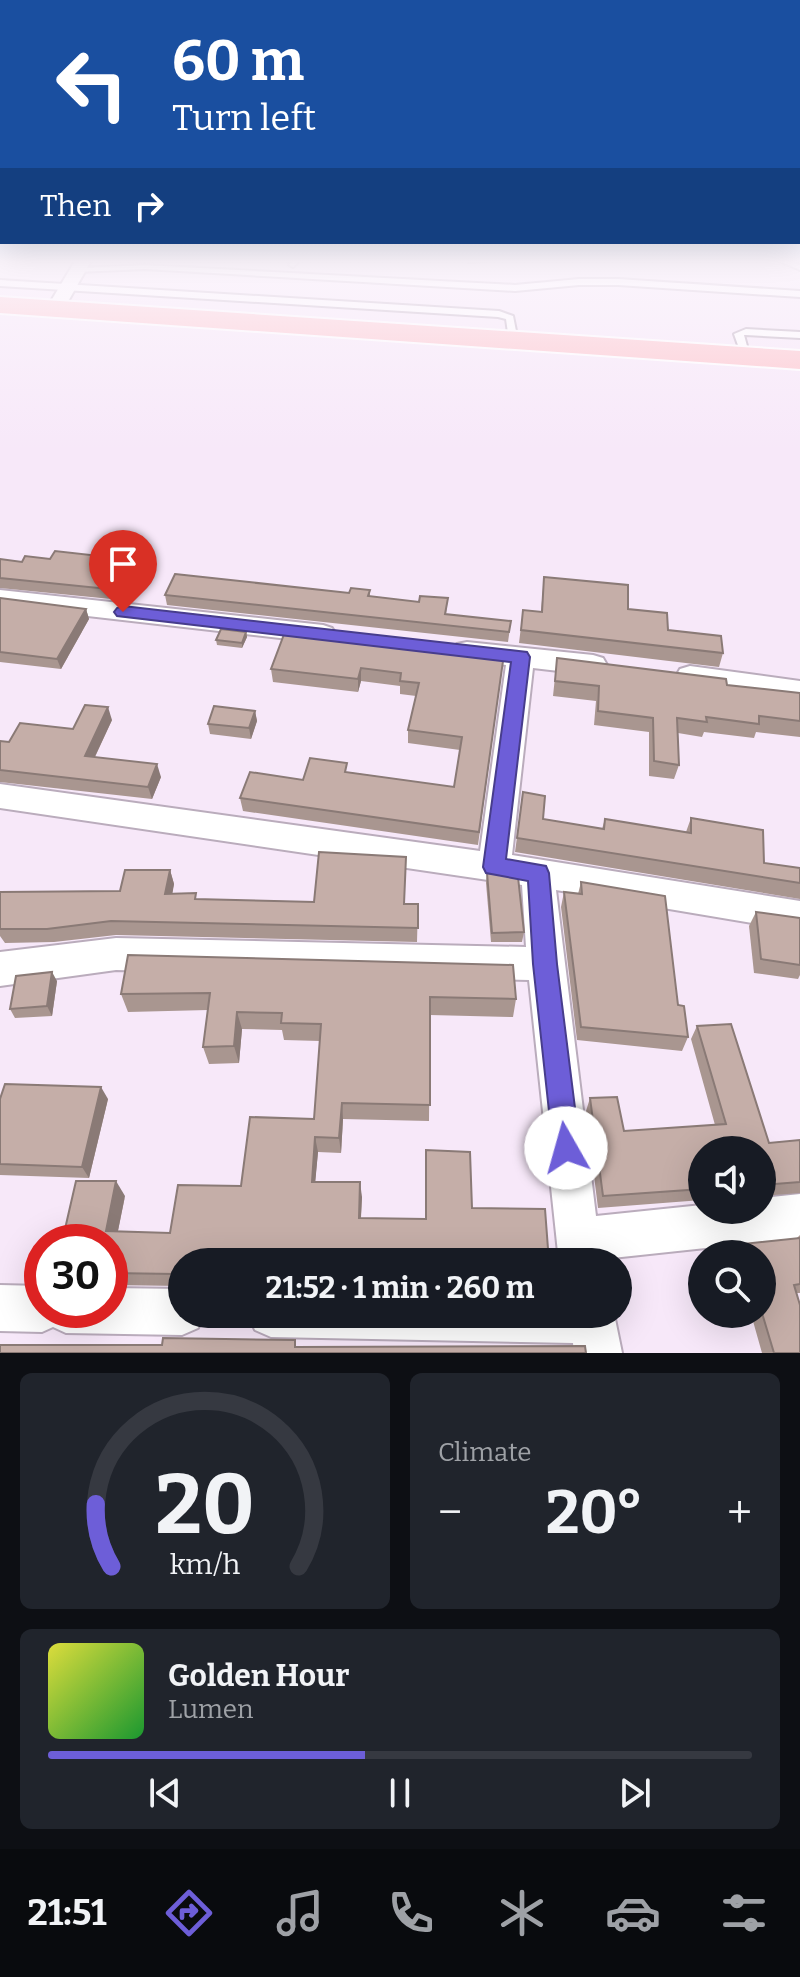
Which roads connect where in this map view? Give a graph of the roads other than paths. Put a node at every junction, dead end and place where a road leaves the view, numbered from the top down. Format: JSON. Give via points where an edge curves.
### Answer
{"nodes":[{"id":1,"x":334,"y":324,"type":"edge"},
{"id":2,"x":426,"y":324,"type":"edge"},
{"id":3,"x":523,"y":335,"type":"junction"},
{"id":4,"x":800,"y":335,"type":"edge"},
{"id":5,"x":742,"y":346,"type":"junction"},
{"id":6,"x":800,"y":350,"type":"edge"},
{"id":7,"x":800,"y":360,"type":"edge"},
{"id":8,"x":0,"y":598,"type":"edge"},
{"id":9,"x":347,"y":637,"type":"edge"},
{"id":10,"x":442,"y":648,"type":"edge"},
{"id":11,"x":521,"y":657,"type":"junction"},
{"id":12,"x":612,"y":667,"type":"edge"},
{"id":13,"x":657,"y":672,"type":"edge"},
{"id":14,"x":800,"y":691,"type":"edge"},
{"id":15,"x":0,"y":796,"type":"edge"},
{"id":16,"x":494,"y":867,"type":"junction"},
{"id":17,"x":538,"y":873,"type":"junction"},
{"id":18,"x":800,"y":916,"type":"edge"},
{"id":19,"x":545,"y":964,"type":"junction"},
{"id":20,"x":0,"y":969,"type":"edge"},
{"id":21,"x":800,"y":1216,"type":"edge"},
{"id":22,"x":579,"y":1248,"type":"edge"},
{"id":23,"x":598,"y":1248,"type":"edge"},
{"id":24,"x":0,"y":1308,"type":"edge"},
{"id":25,"x":24,"y":1309,"type":"edge"},
{"id":26,"x":128,"y":1311,"type":"edge"},
{"id":27,"x":168,"y":1312,"type":"edge"},
{"id":28,"x":572,"y":1328,"type":"edge"},
{"id":29,"x":594,"y":1329,"type":"edge"}],
"edges":[{"from":1,"to":3,"type":"main road"},
{"from":2,"to":3,"type":"main road"},
{"from":3,"to":5,"type":"main road"},
{"from":3,"to":7,"type":"main road"},
{"from":4,"to":5,"type":"lane","via":[[746,332],[739,334]]},
{"from":5,"to":6,"type":"main road"},
{"from":8,"to":9,"type":"street"},
{"from":10,"to":11,"type":"street"},
{"from":11,"to":12,"type":"street"},
{"from":11,"to":16,"type":"street"},
{"from":13,"to":14,"type":"street"},
{"from":15,"to":16,"type":"street"},
{"from":16,"to":17,"type":"street"},
{"from":17,"to":18,"type":"street"},
{"from":17,"to":19,"type":"street"},
{"from":19,"to":20,"type":"street","via":[[116,954]]},
{"from":19,"to":22,"type":"street"},
{"from":21,"to":23,"type":"street"},
{"from":24,"to":25,"type":"street"},
{"from":26,"to":27,"type":"street"},
{"from":28,"to":29,"type":"street"}]}
